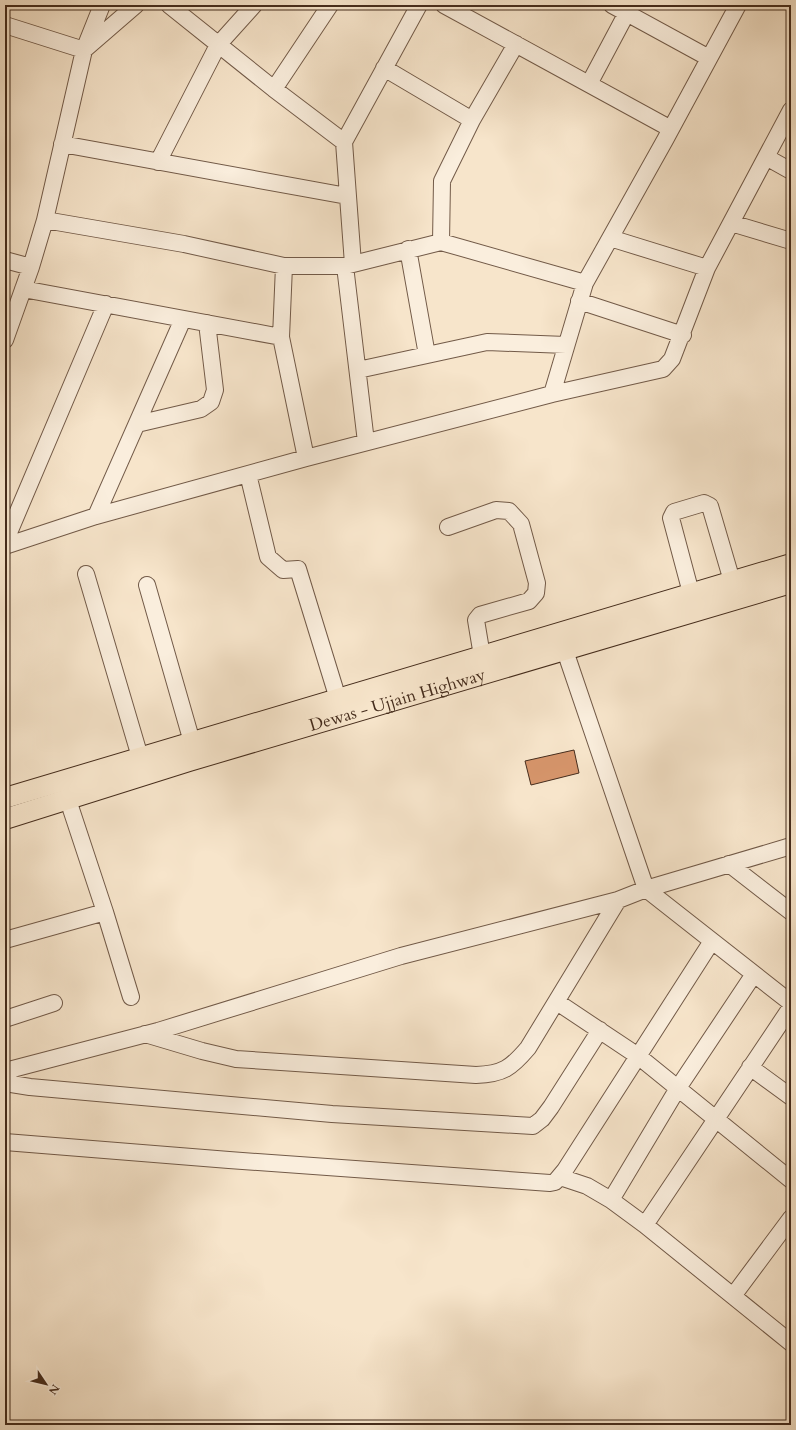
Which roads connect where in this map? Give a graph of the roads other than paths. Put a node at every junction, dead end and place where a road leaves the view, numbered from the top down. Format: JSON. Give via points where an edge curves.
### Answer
{"nodes":[{"id":1,"x":102,"y":5,"type":"edge"},
{"id":2,"x":136,"y":5,"type":"edge"},
{"id":3,"x":169,"y":5,"type":"edge"},
{"id":4,"x":254,"y":5,"type":"edge"},
{"id":5,"x":330,"y":5,"type":"edge"},
{"id":6,"x":419,"y":5,"type":"edge"},
{"id":7,"x":444,"y":5,"type":"edge"},
{"id":8,"x":612,"y":5,"type":"edge"},
{"id":9,"x":738,"y":5,"type":"edge"},
{"id":10,"x":629,"y":9,"type":"edge"},
{"id":11,"x":6,"y":30,"type":"edge"},
{"id":12,"x":516,"y":44,"type":"junction"},
{"id":13,"x":218,"y":45,"type":"junction"},
{"id":14,"x":84,"y":50,"type":"junction"},
{"id":15,"x":709,"y":58,"type":"junction"},
{"id":16,"x":384,"y":68,"type":"junction"},
{"id":17,"x":589,"y":84,"type":"junction"},
{"id":18,"x":274,"y":90,"type":"junction"},
{"id":19,"x":791,"y":110,"type":"edge"},
{"id":20,"x":472,"y":120,"type":"junction"},
{"id":21,"x":671,"y":129,"type":"junction"},
{"id":22,"x":344,"y":142,"type":"junction"},
{"id":23,"x":62,"y":144,"type":"junction"},
{"id":24,"x":766,"y":157,"type":"junction"},
{"id":25,"x":158,"y":162,"type":"junction"},
{"id":26,"x":791,"y":171,"type":"edge"},
{"id":27,"x":347,"y":196,"type":"junction"},
{"id":28,"x":45,"y":220,"type":"junction"},
{"id":29,"x":731,"y":223,"type":"junction"},
{"id":30,"x":610,"y":238,"type":"junction"},
{"id":31,"x":791,"y":241,"type":"edge"},
{"id":32,"x":441,"y":242,"type":"junction"},
{"id":33,"x":408,"y":249,"type":"junction"},
{"id":34,"x":5,"y":260,"type":"edge"},
{"id":35,"x":349,"y":265,"type":"junction"},
{"id":36,"x":284,"y":266,"type":"junction"},
{"id":37,"x":31,"y":267,"type":"junction"},
{"id":38,"x":707,"y":268,"type":"junction"},
{"id":39,"x":584,"y":283,"type":"junction"},
{"id":40,"x":23,"y":289,"type":"junction"},
{"id":41,"x":579,"y":301,"type":"junction"},
{"id":42,"x":106,"y":304,"type":"junction"},
{"id":43,"x":184,"y":319,"type":"junction"},
{"id":44,"x":207,"y":323,"type":"junction"},
{"id":45,"x":683,"y":335,"type":"junction"},
{"id":46,"x":281,"y":337,"type":"junction"},
{"id":47,"x":5,"y":340,"type":"edge"},
{"id":48,"x":566,"y":345,"type":"junction"},
{"id":49,"x":428,"y":355,"type":"junction"},
{"id":50,"x":358,"y":370,"type":"junction"},
{"id":51,"x":552,"y":394,"type":"junction"},
{"id":52,"x":137,"y":424,"type":"junction"},
{"id":53,"x":366,"y":442,"type":"junction"},
{"id":54,"x":306,"y":458,"type":"junction"},
{"id":55,"x":248,"y":474,"type":"junction"},
{"id":56,"x":96,"y":516,"type":"junction"},
{"id":57,"x":448,"y":527,"type":"dead end"},
{"id":58,"x":5,"y":542,"type":"edge"},
{"id":59,"x":5,"y":546,"type":"edge"},
{"id":60,"x":791,"y":564,"type":"edge"},
{"id":61,"x":86,"y":574,"type":"dead end"},
{"id":62,"x":732,"y":581,"type":"junction"},
{"id":63,"x":791,"y":583,"type":"edge"},
{"id":64,"x":148,"y":585,"type":"dead end"},
{"id":65,"x":691,"y":593,"type":"junction"},
{"id":66,"x":562,"y":641,"type":"junction"},
{"id":67,"x":482,"y":656,"type":"junction"},
{"id":68,"x":338,"y":699,"type":"junction"},
{"id":69,"x":192,"y":742,"type":"junction"},
{"id":70,"x":140,"y":758,"type":"junction"},
{"id":71,"x":5,"y":798,"type":"edge"},
{"id":72,"x":68,"y":800,"type":"junction"},
{"id":73,"x":5,"y":819,"type":"edge"},
{"id":74,"x":791,"y":846,"type":"edge"},
{"id":75,"x":729,"y":864,"type":"junction"},
{"id":76,"x":646,"y":889,"type":"junction"},
{"id":77,"x":618,"y":900,"type":"junction"},
{"id":78,"x":105,"y":912,"type":"junction"},
{"id":79,"x":791,"y":912,"type":"edge"},
{"id":80,"x":5,"y":940,"type":"edge"},
{"id":81,"x":712,"y":941,"type":"junction"},
{"id":82,"x":754,"y":974,"type":"junction"},
{"id":83,"x":131,"y":997,"type":"dead end"},
{"id":84,"x":557,"y":1002,"type":"junction"},
{"id":85,"x":54,"y":1003,"type":"dead end"},
{"id":86,"x":791,"y":1003,"type":"edge"},
{"id":87,"x":791,"y":1007,"type":"edge"},
{"id":88,"x":5,"y":1019,"type":"edge"},
{"id":89,"x":600,"y":1030,"type":"junction"},
{"id":90,"x":145,"y":1034,"type":"junction"},
{"id":91,"x":638,"y":1056,"type":"junction"},
{"id":92,"x":750,"y":1067,"type":"junction"},
{"id":93,"x":5,"y":1071,"type":"edge"},
{"id":94,"x":5,"y":1083,"type":"edge"},
{"id":95,"x":678,"y":1088,"type":"junction"},
{"id":96,"x":791,"y":1097,"type":"edge"},
{"id":97,"x":716,"y":1118,"type":"junction"},
{"id":98,"x":5,"y":1142,"type":"edge"},
{"id":99,"x":560,"y":1177,"type":"junction"},
{"id":100,"x":791,"y":1180,"type":"edge"},
{"id":101,"x":611,"y":1200,"type":"junction"},
{"id":102,"x":791,"y":1218,"type":"edge"},
{"id":103,"x":645,"y":1225,"type":"junction"},
{"id":104,"x":733,"y":1296,"type":"junction"},
{"id":105,"x":791,"y":1343,"type":"edge"}],
"edges":[{"from":1,"to":14,"type":"street"},
{"from":2,"to":14,"type":"street"},
{"from":3,"to":13,"type":"street"},
{"from":4,"to":13,"type":"street"},
{"from":5,"to":18,"type":"street"},
{"from":6,"to":16,"type":"street"},
{"from":7,"to":12,"type":"street"},
{"from":8,"to":10,"type":"street"},
{"from":9,"to":15,"type":"street"},
{"from":10,"to":15,"type":"street"},
{"from":10,"to":17,"type":"street"},
{"from":11,"to":14,"type":"street"},
{"from":12,"to":17,"type":"street"},
{"from":12,"to":20,"type":"street"},
{"from":13,"to":18,"type":"street"},
{"from":13,"to":25,"type":"street"},
{"from":14,"to":23,"type":"street"},
{"from":15,"to":21,"type":"street"},
{"from":16,"to":20,"type":"street"},
{"from":16,"to":22,"type":"street"},
{"from":17,"to":21,"type":"street"},
{"from":18,"to":22,"type":"street"},
{"from":19,"to":24,"type":"street"},
{"from":20,"to":32,"type":"street","via":[[442,181]]},
{"from":21,"to":30,"type":"street"},
{"from":22,"to":27,"type":"street"},
{"from":23,"to":25,"type":"street"},
{"from":23,"to":28,"type":"street"},
{"from":24,"to":26,"type":"street"},
{"from":24,"to":29,"type":"street"},
{"from":25,"to":27,"type":"street"},
{"from":27,"to":35,"type":"street"},
{"from":28,"to":36,"type":"street","via":[[184,244]]},
{"from":28,"to":37,"type":"street"},
{"from":29,"to":31,"type":"street"},
{"from":29,"to":38,"type":"street"},
{"from":30,"to":38,"type":"street"},
{"from":30,"to":39,"type":"street"},
{"from":32,"to":33,"type":"street"},
{"from":32,"to":39,"type":"street"},
{"from":33,"to":35,"type":"street"},
{"from":33,"to":49,"type":"street"},
{"from":34,"to":37,"type":"street"},
{"from":35,"to":36,"type":"street"},
{"from":35,"to":50,"type":"street"},
{"from":36,"to":46,"type":"street"},
{"from":37,"to":40,"type":"street"},
{"from":38,"to":45,"type":"street"},
{"from":39,"to":41,"type":"street"},
{"from":40,"to":42,"type":"street"},
{"from":40,"to":47,"type":"street"},
{"from":41,"to":45,"type":"street"},
{"from":41,"to":48,"type":"street"},
{"from":42,"to":43,"type":"street"},
{"from":42,"to":58,"type":"street"},
{"from":43,"to":44,"type":"street"},
{"from":43,"to":52,"type":"street"},
{"from":44,"to":46,"type":"street"},
{"from":44,"to":52,"type":"street","via":[[215,390],[211,402],[201,409]]},
{"from":45,"to":51,"type":"street","via":[[672,360],[663,369]]},
{"from":46,"to":54,"type":"street"},
{"from":48,"to":49,"type":"street","via":[[487,342]]},
{"from":48,"to":51,"type":"street"},
{"from":49,"to":50,"type":"street"},
{"from":50,"to":53,"type":"street"},
{"from":51,"to":53,"type":"street"},
{"from":52,"to":56,"type":"street"},
{"from":53,"to":54,"type":"street"},
{"from":54,"to":55,"type":"street"},
{"from":55,"to":56,"type":"street"},
{"from":55,"to":68,"type":"street","via":[[268,556],[283,570],[298,569]]},
{"from":56,"to":59,"type":"street"},
{"from":57,"to":67,"type":"street","via":[[496,510],[509,511],[521,524],[538,583],[536,593],[529,601],[480,615],[476,620]]},
{"from":60,"to":62,"type":"main road","name":"Dewas - Ujjain Highway"},
{"from":61,"to":70,"type":"street"},
{"from":62,"to":65,"type":"main road","name":"Dewas - Ujjain Highway"},
{"from":62,"to":65,"type":"street","via":[[710,506],[704,503],[674,512],[671,518]]},
{"from":63,"to":66,"type":"main road","name":"Dewas - Ujjain Highway"},
{"from":64,"to":69,"type":"street"},
{"from":65,"to":66,"type":"main road","name":"Dewas - Ujjain Highway"},
{"from":66,"to":67,"type":"main road","name":"Dewas - Ujjain Highway"},
{"from":66,"to":72,"type":"main road","name":"Dewas - Ujjain Highway"},
{"from":66,"to":76,"type":"street"},
{"from":67,"to":68,"type":"main road","name":"Dewas - Ujjain Highway"},
{"from":68,"to":69,"type":"main road","name":"Dewas - Ujjain Highway"},
{"from":69,"to":70,"type":"main road","name":"Dewas - Ujjain Highway"},
{"from":70,"to":71,"type":"main road","name":"Dewas - Ujjain Highway"},
{"from":72,"to":73,"type":"main road","name":"Dewas - Ujjain Highway"},
{"from":72,"to":78,"type":"street"},
{"from":74,"to":75,"type":"street"},
{"from":75,"to":76,"type":"street"},
{"from":75,"to":79,"type":"street"},
{"from":76,"to":77,"type":"street"},
{"from":76,"to":81,"type":"street"},
{"from":77,"to":84,"type":"street"},
{"from":77,"to":90,"type":"street","via":[[401,956]]},
{"from":78,"to":80,"type":"street"},
{"from":78,"to":83,"type":"street"},
{"from":81,"to":82,"type":"street"},
{"from":81,"to":91,"type":"street"},
{"from":82,"to":86,"type":"street"},
{"from":82,"to":95,"type":"street"},
{"from":84,"to":89,"type":"street"},
{"from":84,"to":90,"type":"street","via":[[518,1061],[492,1074],[236,1059]]},
{"from":85,"to":88,"type":"street"},
{"from":87,"to":92,"type":"street"},
{"from":89,"to":91,"type":"street"},
{"from":89,"to":94,"type":"street","via":[[551,1107],[533,1126],[324,1113]]},
{"from":90,"to":93,"type":"street"},
{"from":91,"to":95,"type":"street"},
{"from":91,"to":99,"type":"street"},
{"from":92,"to":96,"type":"street"},
{"from":92,"to":97,"type":"street"},
{"from":95,"to":97,"type":"street"},
{"from":95,"to":101,"type":"street"},
{"from":97,"to":100,"type":"street"},
{"from":97,"to":103,"type":"street"},
{"from":98,"to":99,"type":"street","via":[[545,1184],[555,1182]]},
{"from":99,"to":101,"type":"street","via":[[587,1186]]},
{"from":101,"to":103,"type":"street"},
{"from":102,"to":104,"type":"street"},
{"from":103,"to":104,"type":"street"},
{"from":104,"to":105,"type":"street"}]}
